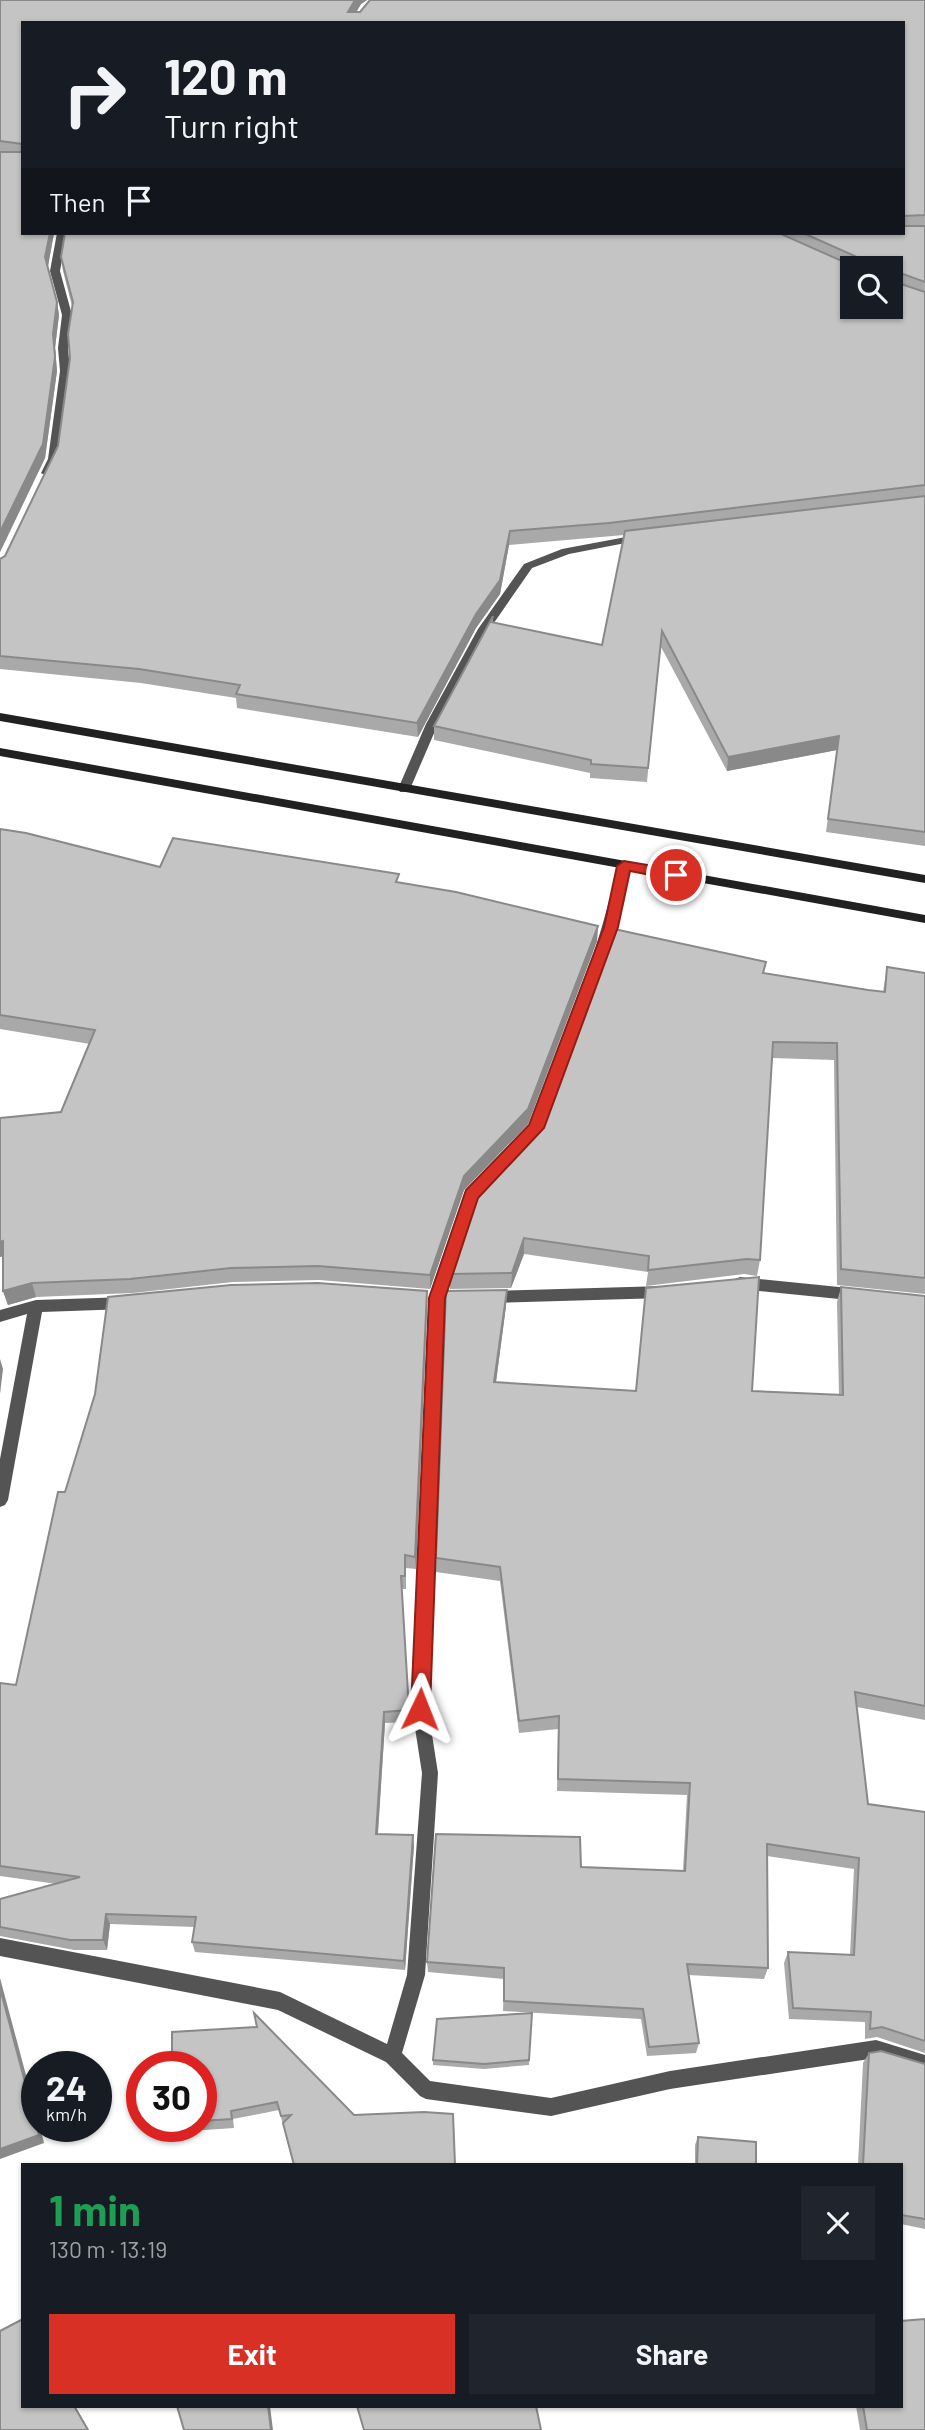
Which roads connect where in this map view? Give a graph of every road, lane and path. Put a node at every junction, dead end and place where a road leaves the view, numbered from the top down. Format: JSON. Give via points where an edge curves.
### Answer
{"nodes":[{"id":1,"x":62,"y":235,"type":"edge"},
{"id":2,"x":42,"y":482,"type":"edge"},
{"id":3,"x":651,"y":536,"type":"edge"},
{"id":4,"x":0,"y":717,"type":"edge"},
{"id":5,"x":0,"y":751,"type":"edge"},
{"id":6,"x":404,"y":789,"type":"junction"},
{"id":7,"x":624,"y":866,"type":"junction"},
{"id":8,"x":925,"y":879,"type":"edge"},
{"id":9,"x":925,"y":919,"type":"edge"},
{"id":10,"x":517,"y":1147,"type":"edge"},
{"id":11,"x":499,"y":1166,"type":"edge"},
{"id":12,"x":731,"y":1284,"type":"edge"},
{"id":13,"x":678,"y":1290,"type":"edge"},
{"id":14,"x":878,"y":1297,"type":"edge"},
{"id":15,"x":477,"y":1298,"type":"edge"},
{"id":16,"x":146,"y":1301,"type":"edge"},
{"id":17,"x":36,"y":1306,"type":"junction"},
{"id":18,"x":0,"y":1316,"type":"edge"},
{"id":19,"x":0,"y":1500,"type":"edge"},
{"id":20,"x":0,"y":1947,"type":"edge"},
{"id":21,"x":392,"y":2056,"type":"junction"},
{"id":22,"x":925,"y":2064,"type":"edge"}],
"edges":[{"from":1,"to":2,"type":"street","via":[[55,271],[67,315],[65,371],[53,459]]},
{"from":3,"to":6,"type":"street","via":[[566,551],[528,566],[484,629],[432,724]]},
{"from":4,"to":6,"type":"street"},
{"from":5,"to":7,"type":"street"},
{"from":6,"to":8,"type":"street"},
{"from":7,"to":9,"type":"street"},
{"from":7,"to":10,"type":"street","via":[[611,927],[558,1076],[536,1128]]},
{"from":11,"to":21,"type":"street","via":[[471,1195],[437,1298],[420,1709],[430,1773],[416,1975]]},
{"from":12,"to":14,"type":"street"},
{"from":13,"to":15,"type":"street"},
{"from":16,"to":17,"type":"street"},
{"from":17,"to":18,"type":"street"},
{"from":17,"to":19,"type":"street"},
{"from":20,"to":21,"type":"street","via":[[280,2001]]},
{"from":21,"to":22,"type":"street","via":[[426,2090],[551,2106],[670,2080],[876,2049]]}]}
